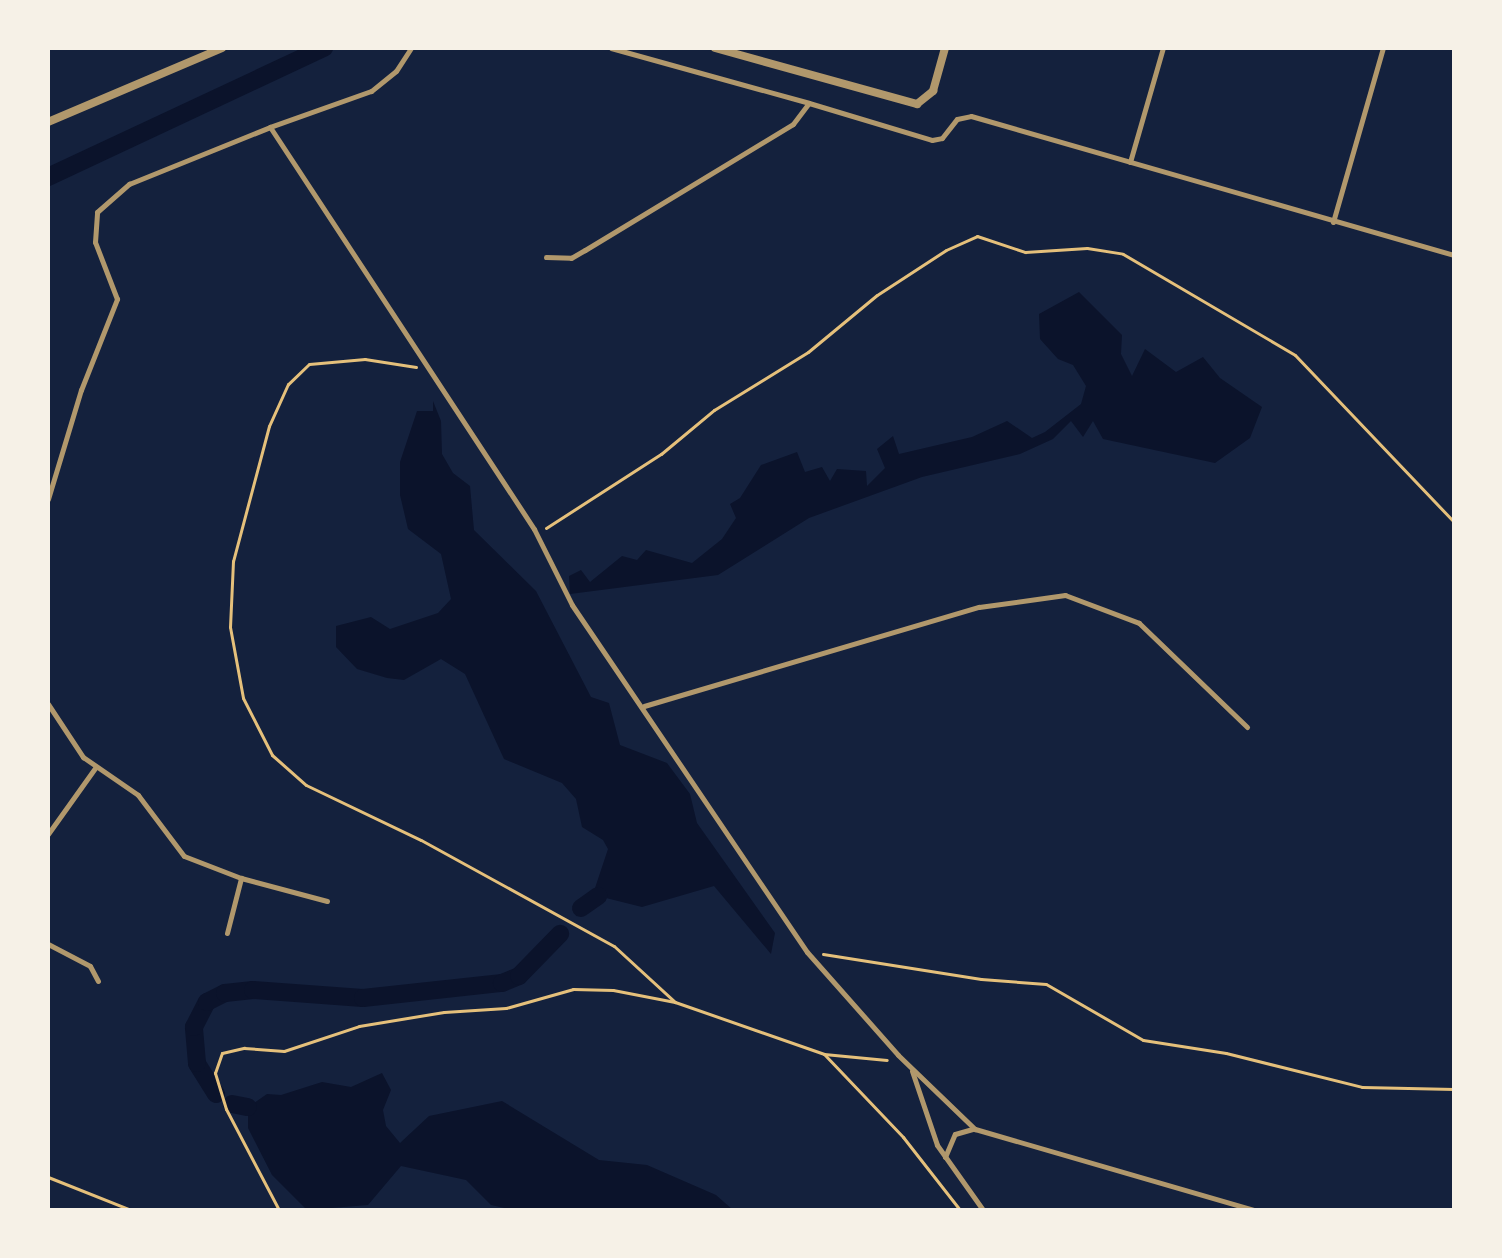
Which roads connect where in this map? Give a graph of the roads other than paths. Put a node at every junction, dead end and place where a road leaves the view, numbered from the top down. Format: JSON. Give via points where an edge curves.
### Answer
{"nodes":[{"id":1,"x":222,"y":48,"type":"edge"},
{"id":2,"x":411,"y":48,"type":"edge"},
{"id":3,"x":611,"y":48,"type":"edge"},
{"id":4,"x":715,"y":48,"type":"edge"},
{"id":5,"x":945,"y":48,"type":"edge"},
{"id":6,"x":1163,"y":48,"type":"edge"},
{"id":7,"x":1383,"y":48,"type":"edge"},
{"id":8,"x":730,"y":50,"type":"edge"},
{"id":9,"x":809,"y":103,"type":"junction"},
{"id":10,"x":48,"y":122,"type":"edge"},
{"id":11,"x":270,"y":127,"type":"junction"},
{"id":12,"x":1130,"y":162,"type":"junction"},
{"id":13,"x":1333,"y":222,"type":"junction"},
{"id":14,"x":1454,"y":255,"type":"edge"},
{"id":15,"x":546,"y":257,"type":"dead end"},
{"id":16,"x":48,"y":499,"type":"edge"},
{"id":17,"x":48,"y":704,"type":"edge"},
{"id":18,"x":644,"y":706,"type":"junction"},
{"id":19,"x":1247,"y":727,"type":"dead end"},
{"id":20,"x":95,"y":768,"type":"junction"},
{"id":21,"x":48,"y":834,"type":"edge"},
{"id":22,"x":241,"y":878,"type":"junction"},
{"id":23,"x":327,"y":901,"type":"dead end"},
{"id":24,"x":227,"y":933,"type":"dead end"},
{"id":25,"x":48,"y":944,"type":"edge"},
{"id":26,"x":98,"y":981,"type":"dead end"},
{"id":27,"x":912,"y":1070,"type":"junction"},
{"id":28,"x":975,"y":1129,"type":"junction"},
{"id":29,"x":946,"y":1162,"type":"junction"},
{"id":30,"x":983,"y":1210,"type":"edge"},
{"id":31,"x":1253,"y":1210,"type":"edge"}],
"edges":[{"from":1,"to":10,"type":"street"},
{"from":2,"to":11,"type":"lane","via":[[396,71],[371,91]]},
{"from":3,"to":9,"type":"lane"},
{"from":4,"to":8,"type":"street"},
{"from":5,"to":8,"type":"street","via":[[933,91],[926,100],[908,103]]},
{"from":6,"to":12,"type":"lane"},
{"from":7,"to":13,"type":"lane"},
{"from":9,"to":12,"type":"lane","via":[[932,140],[942,138],[957,119],[971,116]]},
{"from":9,"to":15,"type":"lane","via":[[793,124],[585,250],[571,258]]},
{"from":11,"to":16,"type":"lane","via":[[129,184],[97,212],[95,242],[117,299],[81,390]]},
{"from":11,"to":18,"type":"lane","via":[[534,529],[572,605]]},
{"from":12,"to":13,"type":"lane"},
{"from":13,"to":14,"type":"lane"},
{"from":17,"to":20,"type":"lane","via":[[69,741]]},
{"from":18,"to":19,"type":"lane","via":[[979,607],[1065,595],[1139,623]]},
{"from":18,"to":27,"type":"lane","via":[[807,952]]},
{"from":20,"to":21,"type":"lane"},
{"from":20,"to":22,"type":"lane","via":[[138,795],[184,856]]},
{"from":22,"to":23,"type":"lane"},
{"from":22,"to":24,"type":"lane"},
{"from":25,"to":26,"type":"lane","via":[[90,966]]},
{"from":27,"to":28,"type":"lane"},
{"from":27,"to":29,"type":"lane"},
{"from":28,"to":29,"type":"lane","via":[[948,1141]]},
{"from":28,"to":31,"type":"lane"},
{"from":29,"to":30,"type":"lane"}]}
